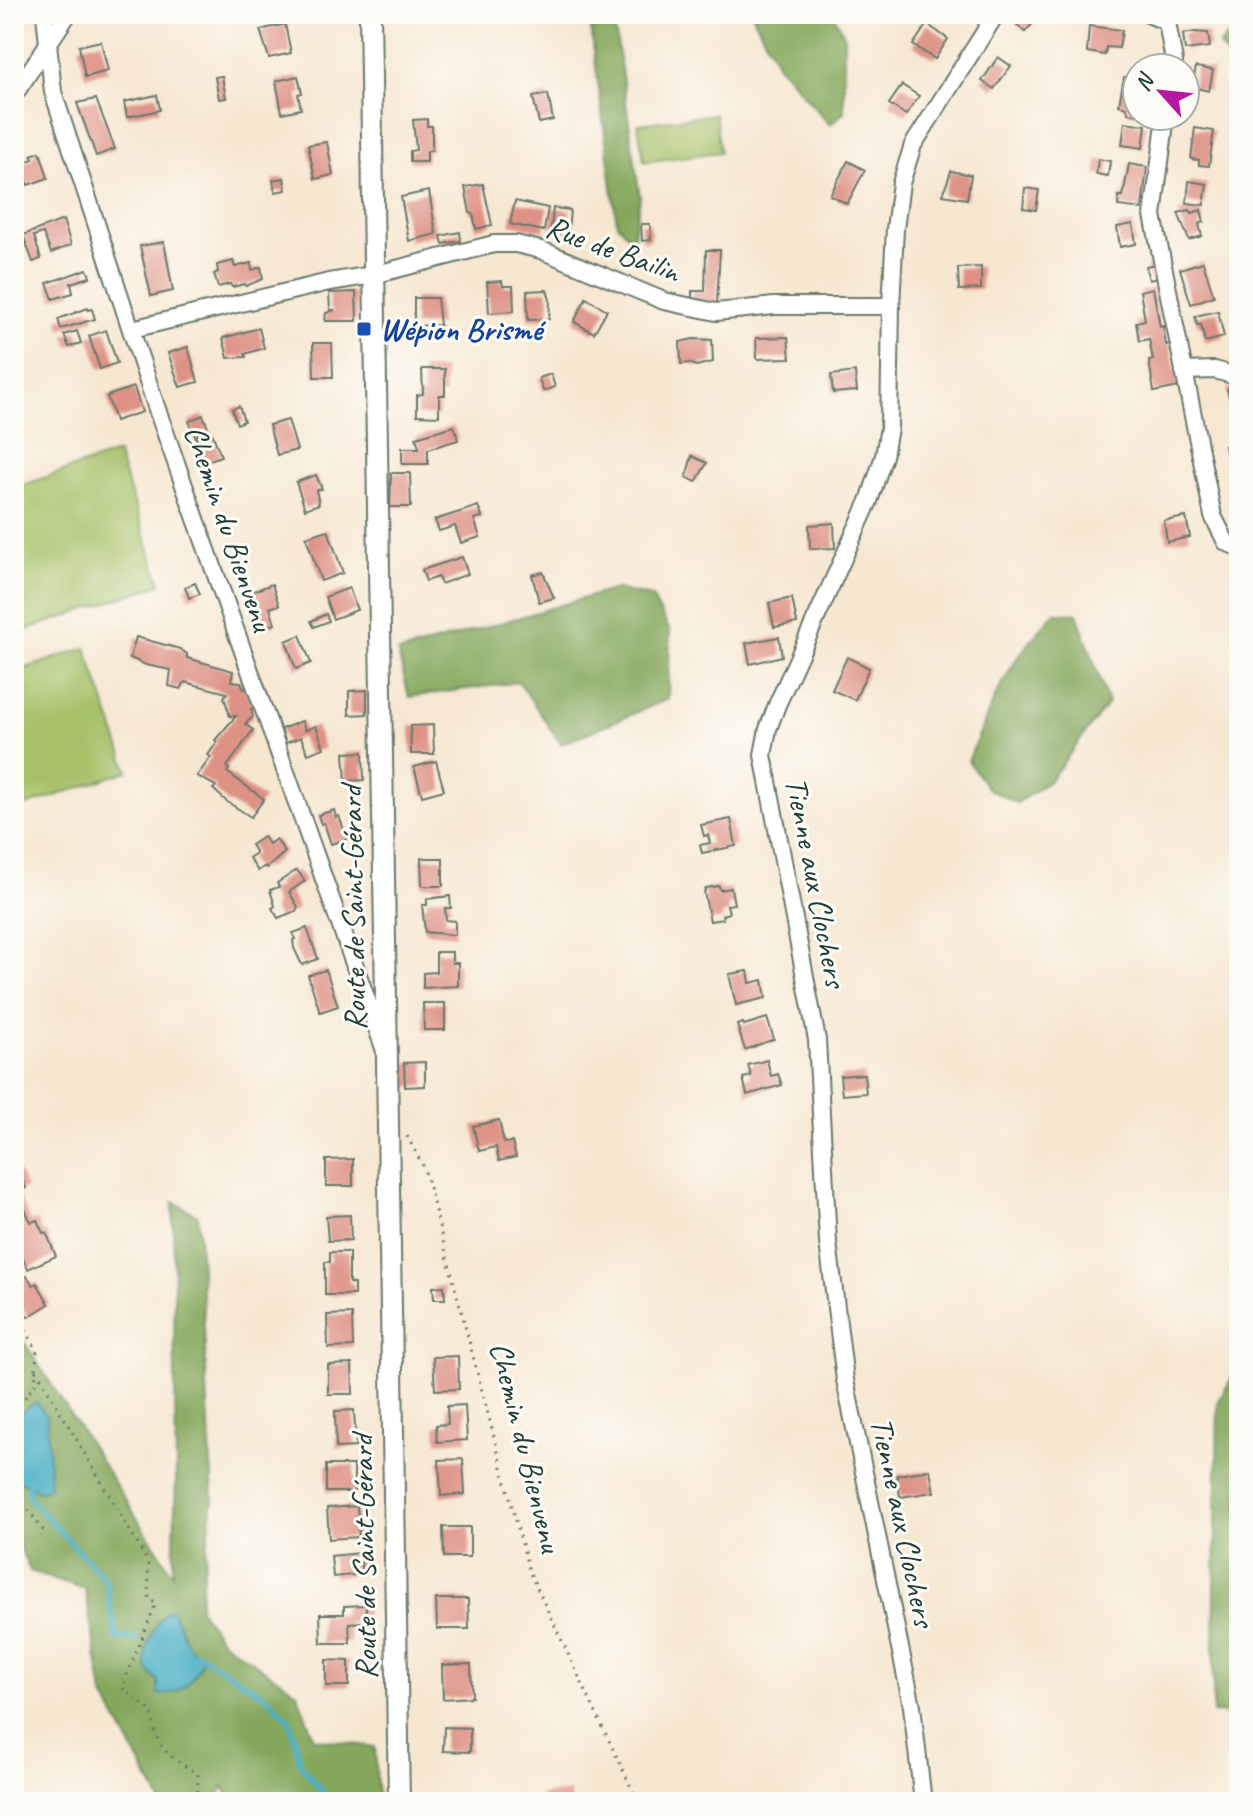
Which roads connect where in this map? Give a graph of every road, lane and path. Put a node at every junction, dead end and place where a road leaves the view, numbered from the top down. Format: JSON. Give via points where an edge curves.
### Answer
{"nodes":[{"id":1,"x":45,"y":14,"type":"edge"},
{"id":2,"x":68,"y":14,"type":"edge"},
{"id":3,"x":370,"y":14,"type":"edge"},
{"id":4,"x":996,"y":14,"type":"edge"},
{"id":5,"x":1153,"y":15,"type":"edge"},
{"id":6,"x":48,"y":43,"type":"junction"},
{"id":7,"x":1172,"y":52,"type":"edge"},
{"id":8,"x":14,"y":95,"type":"edge"},
{"id":9,"x":1164,"y":132,"type":"edge"},
{"id":10,"x":373,"y":275,"type":"junction"},
{"id":11,"x":891,"y":306,"type":"junction"},
{"id":12,"x":132,"y":329,"type":"junction"},
{"id":13,"x":1184,"y":371,"type":"junction"},
{"id":14,"x":1232,"y":375,"type":"dead end"},
{"id":15,"x":1239,"y":548,"type":"edge"},
{"id":16,"x":385,"y":1053,"type":"junction"},
{"id":17,"x":405,"y":1132,"type":"dead end"},
{"id":18,"x":14,"y":1309,"type":"edge"},
{"id":19,"x":36,"y":1370,"type":"junction"},
{"id":20,"x":14,"y":1412,"type":"edge"},
{"id":21,"x":14,"y":1490,"type":"edge"},
{"id":22,"x":45,"y":1533,"type":"dead end"},
{"id":23,"x":197,"y":1802,"type":"edge"},
{"id":24,"x":399,"y":1802,"type":"edge"},
{"id":25,"x":638,"y":1802,"type":"edge"},
{"id":26,"x":923,"y":1802,"type":"edge"}],
"edges":[{"from":1,"to":6,"type":"street","name":"Chemin du Bienvenu"},
{"from":2,"to":6,"type":"street"},
{"from":3,"to":10,"type":"main road","name":"Route de Saint-Gérard"},
{"from":4,"to":11,"type":"street","name":"Tienne aux Clochers","via":[[913,145],[901,183]]},
{"from":5,"to":7,"type":"street","via":[[1167,22]]},
{"from":6,"to":8,"type":"street"},
{"from":6,"to":12,"type":"street","name":"Chemin du Bienvenu","via":[[53,92]]},
{"from":9,"to":13,"type":"street","via":[[1153,215]]},
{"from":10,"to":11,"type":"street","name":"Rue de Bailin","via":[[476,248],[516,244],[664,301],[716,312],[774,306]]},
{"from":10,"to":12,"type":"street","name":"Rue de Bailin"},
{"from":10,"to":16,"type":"main road","name":"Route de Saint-Gérard"},
{"from":11,"to":26,"type":"street","name":"Tienne aux Clochers","via":[[884,456],[777,705],[763,755],[817,1040],[828,1242],[845,1380],[912,1706]]},
{"from":12,"to":16,"type":"street","name":"Chemin du Bienvenu"},
{"from":13,"to":14,"type":"street"},
{"from":13,"to":15,"type":"street","via":[[1213,516],[1226,542]]},
{"from":16,"to":24,"type":"main road","name":"Route de Saint-Gérard"},
{"from":17,"to":25,"type":"path","name":"Chemin du Bienvenu","via":[[424,1168],[529,1571]]},
{"from":18,"to":19,"type":"path","via":[[37,1351]]},
{"from":19,"to":20,"type":"path","via":[[35,1384]]},
{"from":19,"to":23,"type":"path","via":[[148,1562],[149,1600],[156,1603],[122,1688],[152,1712],[154,1737],[175,1760],[198,1774]]},
{"from":21,"to":22,"type":"path"}]}
